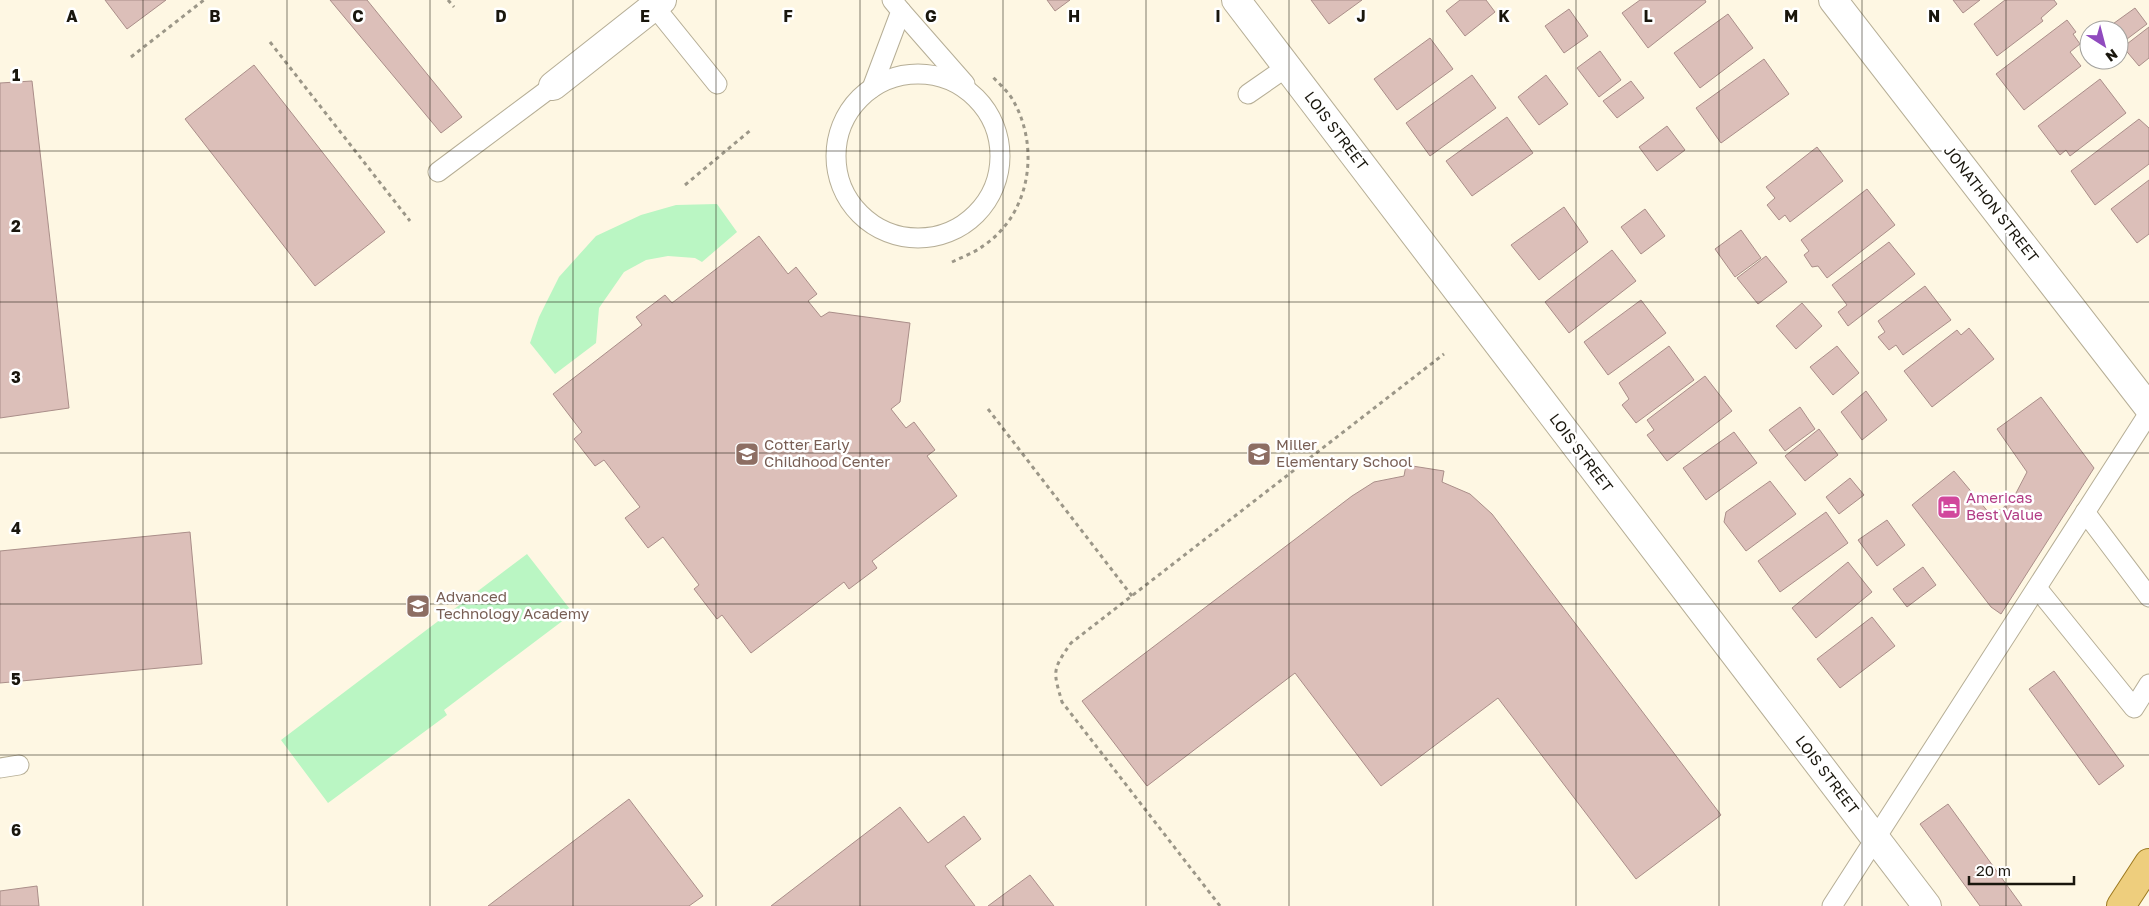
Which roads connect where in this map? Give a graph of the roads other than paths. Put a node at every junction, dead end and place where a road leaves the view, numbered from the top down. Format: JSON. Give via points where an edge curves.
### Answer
{"nodes":[{"id":1,"x":1236,"y":0,"type":"edge"},
{"id":2,"x":1833,"y":0,"type":"edge"},
{"id":3,"x":658,"y":3,"type":"edge"},
{"id":4,"x":897,"y":6,"type":"edge"},
{"id":5,"x":1287,"y":67,"type":"junction"},
{"id":6,"x":717,"y":84,"type":"dead end"},
{"id":7,"x":553,"y":86,"type":"joint"},
{"id":8,"x":872,"y":88,"type":"junction"},
{"id":9,"x":1248,"y":94,"type":"dead end"},
{"id":10,"x":981,"y":102,"type":"junction"},
{"id":11,"x":438,"y":172,"type":"dead end"},
{"id":12,"x":2149,"y":408,"type":"edge"},
{"id":13,"x":2149,"y":413,"type":"edge"},
{"id":14,"x":2085,"y":512,"type":"junction"},
{"id":15,"x":2037,"y":588,"type":"junction"},
{"id":16,"x":2149,"y":597,"type":"edge"},
{"id":17,"x":2149,"y":684,"type":"edge"},
{"id":18,"x":19,"y":765,"type":"dead end"},
{"id":19,"x":0,"y":768,"type":"edge"},
{"id":20,"x":1875,"y":839,"type":"junction"},
{"id":21,"x":2145,"y":878,"type":"edge"},
{"id":22,"x":1832,"y":906,"type":"edge"},
{"id":23,"x":1927,"y":906,"type":"edge"},
{"id":24,"x":2121,"y":906,"type":"edge"}],
"edges":[{"from":1,"to":5,"type":"street","name":"LOIS STREET"},
{"from":2,"to":12,"type":"street","name":"JONATHON STREET"},
{"from":3,"to":6,"type":"lane"},
{"from":3,"to":7,"type":"street"},
{"from":4,"to":8,"type":"lane"},
{"from":4,"to":10,"type":"lane"},
{"from":5,"to":9,"type":"lane"},
{"from":5,"to":20,"type":"street","name":"LOIS STREET"},
{"from":7,"to":11,"type":"lane"},
{"from":8,"to":10,"type":"lane","via":[[881,81],[907,74],[934,74],[960,84]]},
{"from":8,"to":10,"type":"lane","via":[[859,97],[843,120],[835,146],[836,173],[846,199],[864,220],[888,233],[915,239],[942,235],[967,223],[986,203],[997,178],[1001,151],[995,125]]},
{"from":13,"to":14,"type":"lane"},
{"from":14,"to":15,"type":"lane"},
{"from":14,"to":16,"type":"lane"},
{"from":15,"to":17,"type":"lane","via":[[2134,708]]},
{"from":15,"to":20,"type":"lane"},
{"from":18,"to":19,"type":"lane"},
{"from":20,"to":22,"type":"lane"},
{"from":20,"to":23,"type":"street","name":"LOIS STREET"},
{"from":21,"to":24,"type":"main road"}]}
